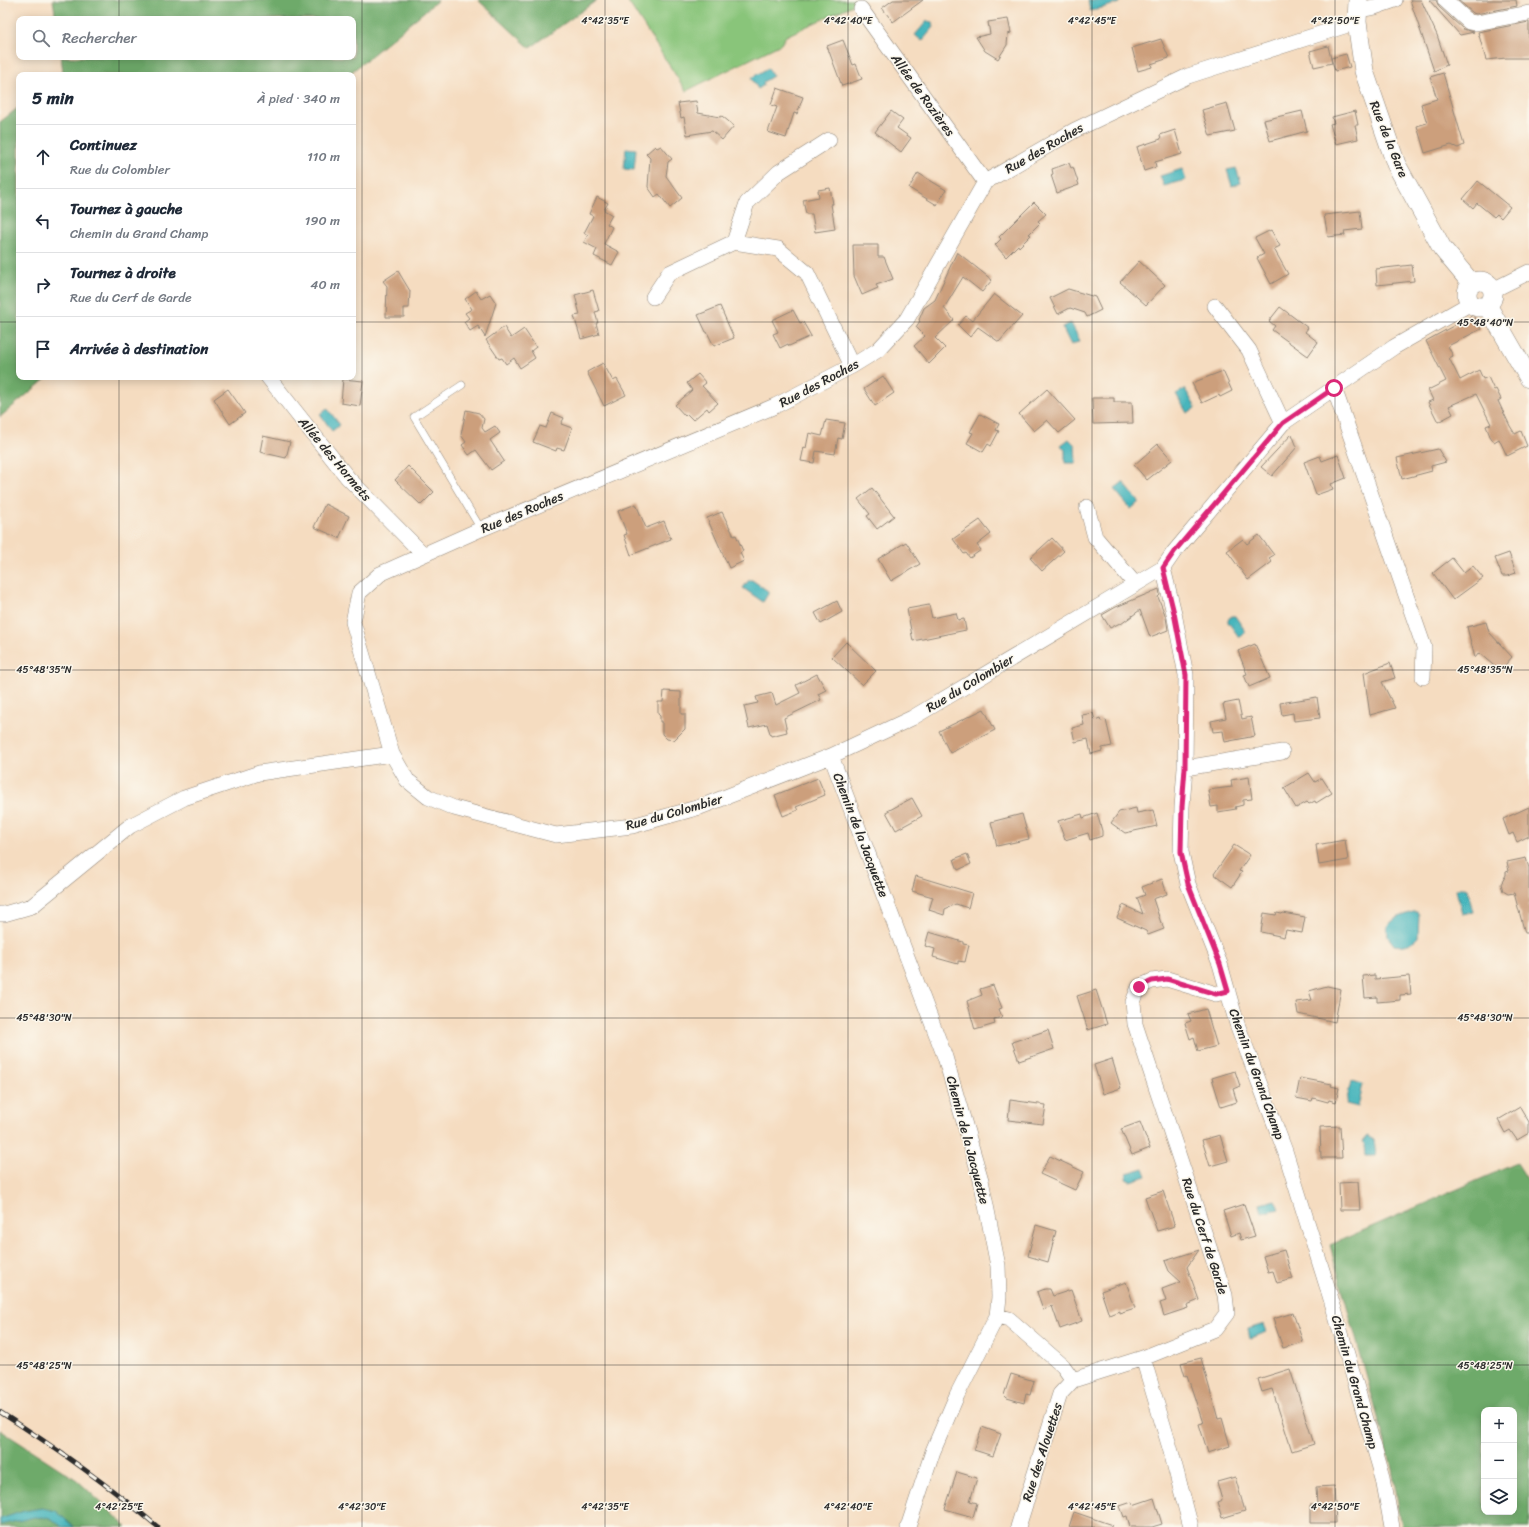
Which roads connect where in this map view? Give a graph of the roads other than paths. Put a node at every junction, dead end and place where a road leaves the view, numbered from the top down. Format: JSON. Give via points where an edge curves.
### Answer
{"nodes":[{"id":1,"x":1395,"y":0,"type":"edge"},
{"id":2,"x":1445,"y":0,"type":"edge"},
{"id":3,"x":861,"y":9,"type":"dead end"},
{"id":4,"x":1529,"y":10,"type":"edge"},
{"id":5,"x":1357,"y":11,"type":"edge"},
{"id":6,"x":1529,"y":13,"type":"edge"},
{"id":7,"x":829,"y":140,"type":"dead end"},
{"id":8,"x":985,"y":182,"type":"junction"},
{"id":9,"x":734,"y":242,"type":"junction"},
{"id":10,"x":1529,"y":272,"type":"edge"},
{"id":11,"x":653,"y":297,"type":"dead end"},
{"id":12,"x":1484,"y":299,"type":"junction"},
{"id":13,"x":1215,"y":306,"type":"dead end"},
{"id":14,"x":852,"y":366,"type":"junction"},
{"id":15,"x":1529,"y":378,"type":"edge"},
{"id":16,"x":270,"y":380,"type":"edge"},
{"id":17,"x":462,"y":385,"type":"dead end"},
{"id":18,"x":1334,"y":388,"type":"junction"},
{"id":19,"x":1283,"y":423,"type":"junction"},
{"id":20,"x":1087,"y":507,"type":"dead end"},
{"id":21,"x":481,"y":529,"type":"junction"},
{"id":22,"x":423,"y":554,"type":"junction"},
{"id":23,"x":1163,"y":568,"type":"junction"},
{"id":24,"x":1136,"y":584,"type":"junction"},
{"id":25,"x":1423,"y":677,"type":"dead end"},
{"id":26,"x":1282,"y":752,"type":"dead end"},
{"id":27,"x":392,"y":754,"type":"junction"},
{"id":28,"x":831,"y":756,"type":"junction"},
{"id":29,"x":1185,"y":768,"type":"junction"},
{"id":30,"x":0,"y":914,"type":"edge"},
{"id":31,"x":1228,"y":991,"type":"junction"},
{"id":32,"x":997,"y":1316,"type":"junction"},
{"id":33,"x":1143,"y":1358,"type":"junction"},
{"id":34,"x":1073,"y":1380,"type":"junction"},
{"id":35,"x":908,"y":1527,"type":"edge"},
{"id":36,"x":1018,"y":1527,"type":"edge"},
{"id":37,"x":1191,"y":1527,"type":"edge"},
{"id":38,"x":1392,"y":1527,"type":"edge"}],
"edges":[{"from":1,"to":5,"type":"street","name":"Rue des Roches"},
{"from":2,"to":6,"type":"street","via":[[1469,22],[1476,24]]},
{"from":3,"to":8,"type":"street","name":"Allée de Rozières"},
{"from":4,"to":6,"type":"street"},
{"from":5,"to":8,"type":"street","name":"Rue des Roches","via":[[1188,76],[1075,130]]},
{"from":5,"to":12,"type":"street","name":"Rue de la Gare","via":[[1364,71],[1396,164],[1442,248],[1472,284],[1488,284]]},
{"from":7,"to":9,"type":"street","via":[[779,172],[747,203]]},
{"from":8,"to":14,"type":"street","name":"Rue des Roches","via":[[907,319],[878,350]]},
{"from":9,"to":11,"type":"street","via":[[669,272]]},
{"from":9,"to":14,"type":"street","via":[[778,249],[807,272]]},
{"from":10,"to":12,"type":"street","name":"Rue du Colombier"},
{"from":12,"to":15,"type":"street"},
{"from":12,"to":18,"type":"street","name":"Rue du Colombier","via":[[1394,347]]},
{"from":13,"to":19,"type":"street","via":[[1249,350]]},
{"from":14,"to":21,"type":"street","name":"Rue des Roches","via":[[775,406]]},
{"from":16,"to":22,"type":"street","name":"Allée des Hormets","via":[[348,478]]},
{"from":17,"to":21,"type":"lane","via":[[414,418]]},
{"from":18,"to":19,"type":"street","name":"Rue du Colombier"},
{"from":18,"to":25,"type":"street","via":[[1424,647]]},
{"from":19,"to":23,"type":"street","name":"Rue du Colombier"},
{"from":20,"to":24,"type":"street","via":[[1095,537]]},
{"from":21,"to":22,"type":"street","name":"Rue des Roches"},
{"from":22,"to":27,"type":"street","name":"Rue des Roches","via":[[380,574],[360,593],[353,622]]},
{"from":23,"to":24,"type":"street","name":"Rue du Colombier"},
{"from":23,"to":29,"type":"street","name":"Chemin du Grand Champ","via":[[1186,675]]},
{"from":24,"to":28,"type":"street","name":"Rue du Colombier","via":[[912,718]]},
{"from":26,"to":29,"type":"street"},
{"from":27,"to":28,"type":"street","name":"Rue du Colombier","via":[[407,780],[428,797],[454,808],[556,836],[632,826],[692,809]]},
{"from":27,"to":30,"type":"street","via":[[259,773],[184,798],[130,826],[32,906]]},
{"from":28,"to":32,"type":"street","name":"Chemin de la Jacquette","via":[[945,1057],[981,1180],[998,1266]]},
{"from":29,"to":31,"type":"street","name":"Chemin du Grand Champ","via":[[1181,852],[1188,884]]},
{"from":31,"to":33,"type":"street","name":"Rue du Cerf de Garde","via":[[1216,994],[1167,979],[1152,981],[1139,987],[1133,1002],[1136,1024],[1225,1295],[1227,1313],[1215,1329]]},
{"from":31,"to":38,"type":"street","name":"Chemin du Grand Champ","via":[[1237,1024],[1285,1151],[1329,1291],[1383,1478]]},
{"from":32,"to":34,"type":"street","via":[[1009,1319],[1063,1366]]},
{"from":32,"to":35,"type":"street","name":"Chemin de la Jacquette","via":[[933,1451]]},
{"from":33,"to":34,"type":"street"},
{"from":33,"to":37,"type":"street"},
{"from":34,"to":36,"type":"street","name":"Rue des Alouettes","via":[[1060,1394]]}]}
